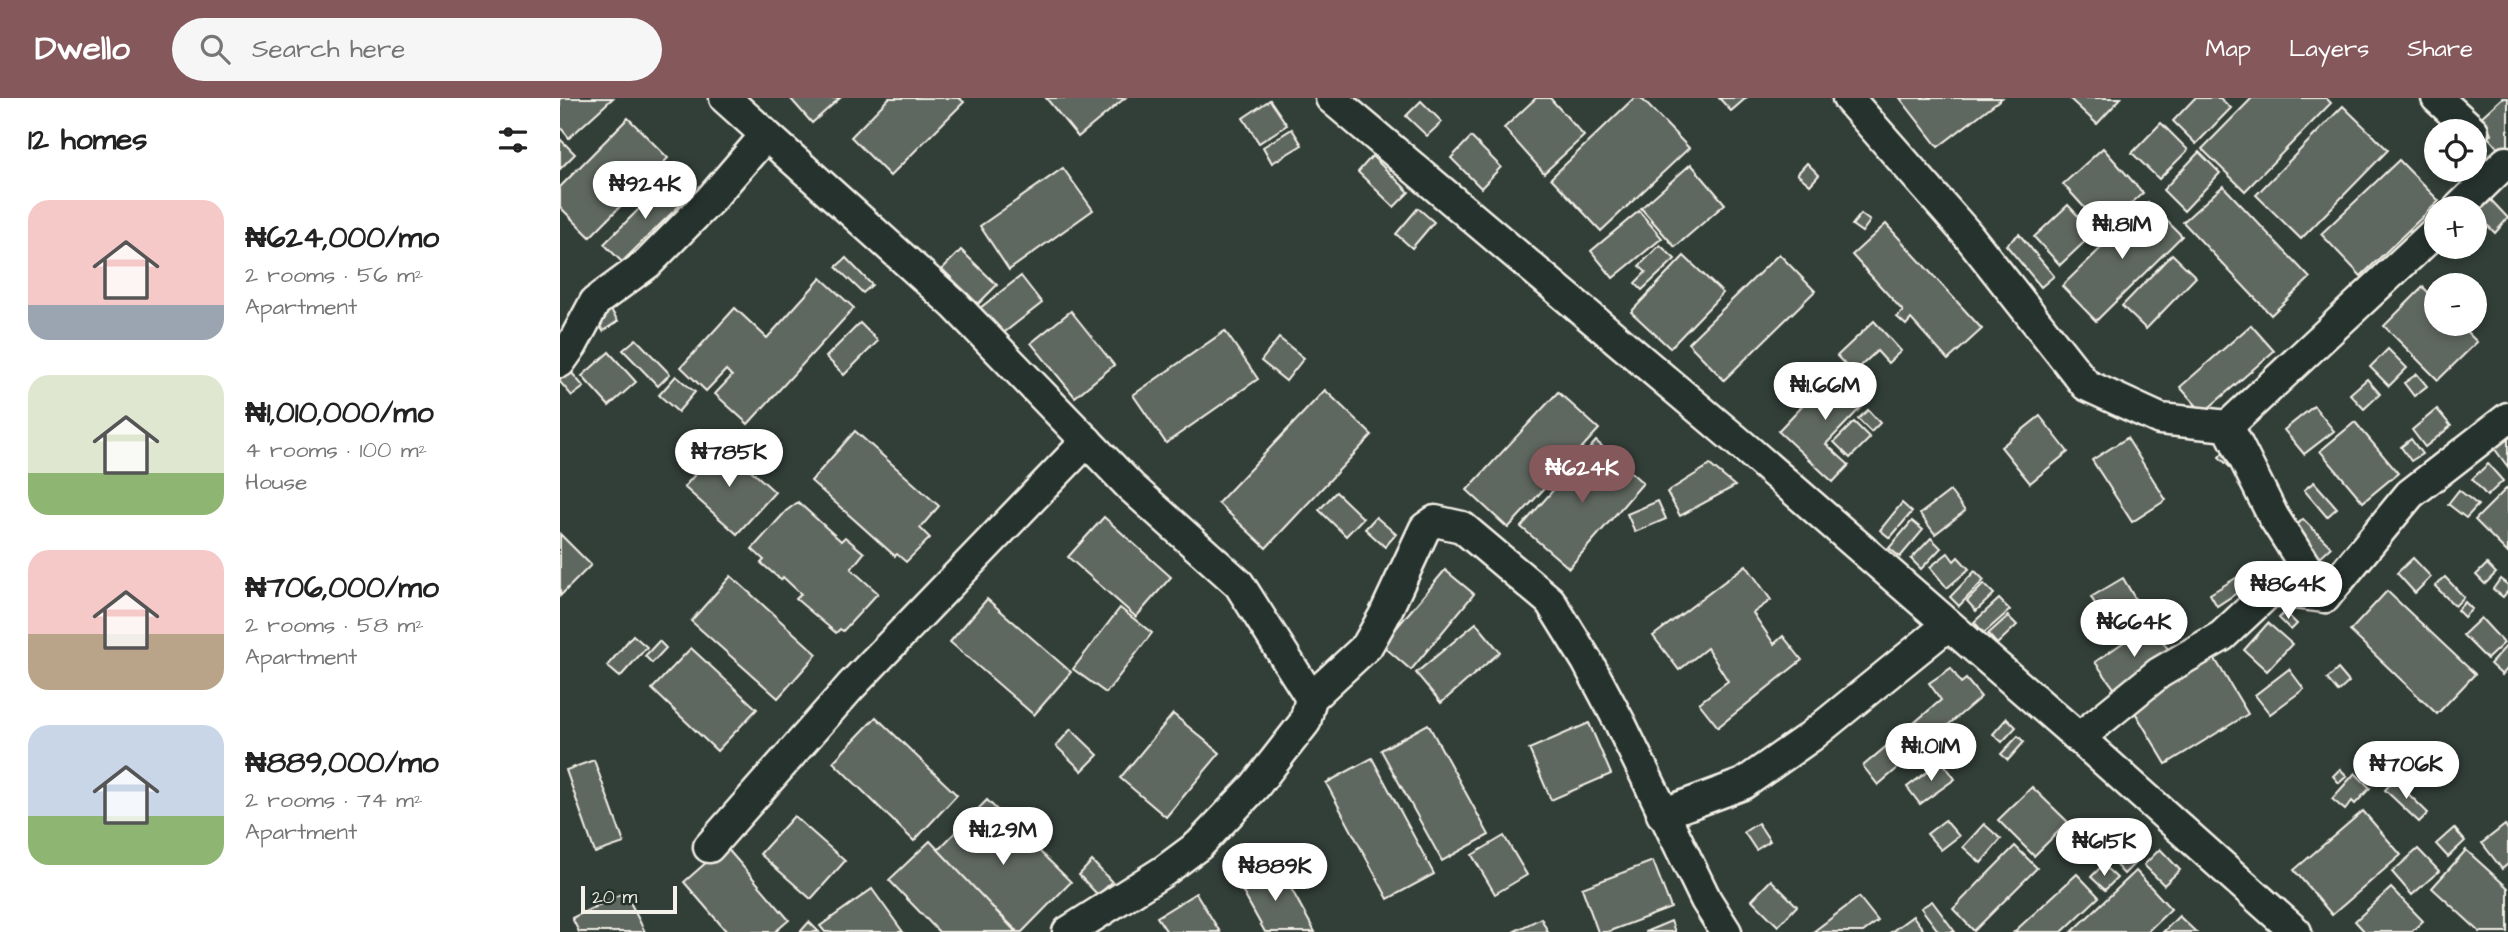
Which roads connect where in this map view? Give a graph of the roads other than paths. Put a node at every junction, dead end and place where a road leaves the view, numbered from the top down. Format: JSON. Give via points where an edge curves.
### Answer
{"nodes":[{"id":1,"x":725,"y":98,"type":"edge"},
{"id":2,"x":1331,"y":98,"type":"edge"},
{"id":3,"x":1848,"y":98,"type":"edge"},
{"id":4,"x":2437,"y":98,"type":"edge"},
{"id":5,"x":2460,"y":119,"type":"edge"},
{"id":6,"x":765,"y":136,"type":"junction"},
{"id":7,"x":2487,"y":144,"type":"edge"},
{"id":8,"x":2507,"y":163,"type":"edge"},
{"id":9,"x":2472,"y":196,"type":"edge"},
{"id":10,"x":2424,"y":242,"type":"edge"},
{"id":11,"x":560,"y":362,"type":"edge"},
{"id":12,"x":2508,"y":418,"type":"edge"},
{"id":13,"x":2228,"y":426,"type":"junction"},
{"id":14,"x":1087,"y":441,"type":"junction"},
{"id":15,"x":2325,"y":597,"type":"junction"},
{"id":16,"x":1948,"y":625,"type":"junction"},
{"id":17,"x":1311,"y":698,"type":"junction"},
{"id":18,"x":2079,"y":738,"type":"junction"},
{"id":19,"x":1662,"y":814,"type":"junction"},
{"id":20,"x":709,"y":848,"type":"dead end"},
{"id":21,"x":1068,"y":932,"type":"edge"},
{"id":22,"x":1726,"y":932,"type":"edge"},
{"id":23,"x":2296,"y":932,"type":"edge"}],
"edges":[{"from":1,"to":6,"type":"street"},
{"from":2,"to":16,"type":"street"},
{"from":3,"to":13,"type":"street","via":[[1968,235],[2086,385],[2160,419]]},
{"from":4,"to":5,"type":"street"},
{"from":6,"to":11,"type":"street","via":[[648,263],[595,302]]},
{"from":6,"to":14,"type":"street","via":[[955,305]]},
{"from":7,"to":8,"type":"street"},
{"from":8,"to":9,"type":"street"},
{"from":10,"to":13,"type":"street"},
{"from":12,"to":15,"type":"street","via":[[2410,494]]},
{"from":13,"to":15,"type":"street","via":[[2273,516]]},
{"from":14,"to":17,"type":"street","via":[[1239,584]]},
{"from":14,"to":20,"type":"street","via":[[851,686]]},
{"from":15,"to":18,"type":"street","via":[[2271,590],[2222,636],[2159,674]]},
{"from":16,"to":18,"type":"street"},
{"from":16,"to":19,"type":"street","via":[[1810,737],[1743,784]]},
{"from":17,"to":19,"type":"street","via":[[1367,646],[1426,528],[1435,521],[1462,527],[1550,601],[1587,661]]},
{"from":17,"to":21,"type":"street","via":[[1305,722],[1255,786],[1199,845]]},
{"from":18,"to":23,"type":"street"},
{"from":19,"to":22,"type":"street"}]}
